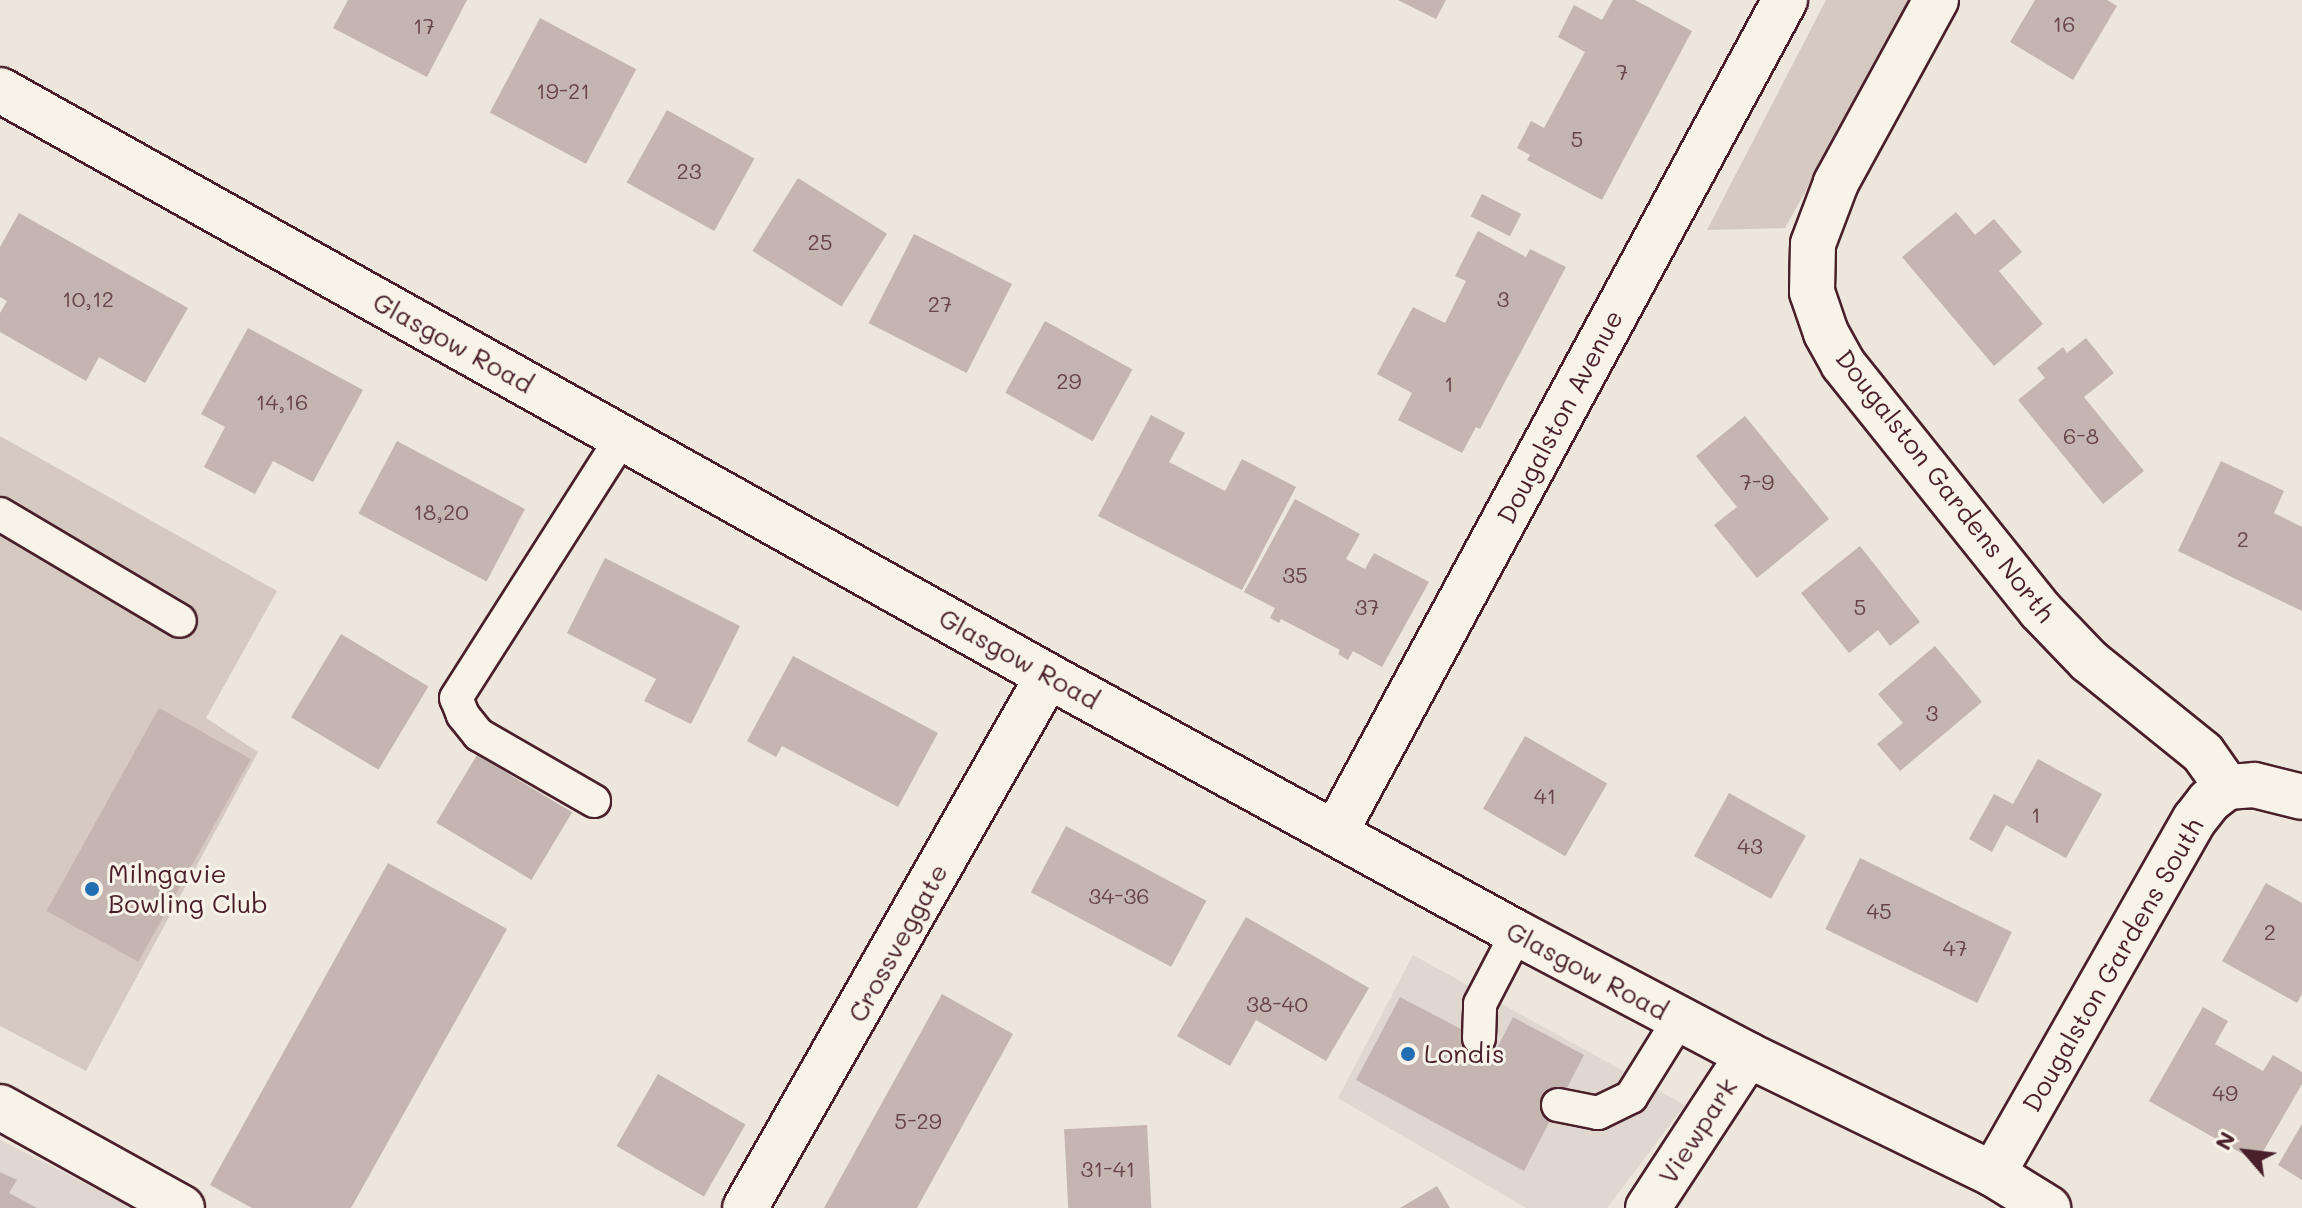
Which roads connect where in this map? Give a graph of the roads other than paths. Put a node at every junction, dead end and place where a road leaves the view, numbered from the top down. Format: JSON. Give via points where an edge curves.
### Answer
{"nodes":[{"id":1,"x":1936,"y":0,"type":"edge"},
{"id":2,"x":1771,"y":5,"type":"edge"},
{"id":3,"x":0,"y":90,"type":"edge"},
{"id":4,"x":622,"y":437,"type":"junction"},
{"id":5,"x":0,"y":514,"type":"edge"},
{"id":6,"x":180,"y":621,"type":"dead end"},
{"id":7,"x":1048,"y":676,"type":"junction"},
{"id":8,"x":2227,"y":787,"type":"junction"},
{"id":9,"x":2302,"y":797,"type":"edge"},
{"id":10,"x":594,"y":801,"type":"dead end"},
{"id":11,"x":1335,"y":833,"type":"junction"},
{"id":12,"x":1517,"y":933,"type":"junction"},
{"id":13,"x":1679,"y":1020,"type":"junction"},
{"id":14,"x":1479,"y":1038,"type":"dead end"},
{"id":15,"x":1748,"y":1055,"type":"junction"},
{"id":16,"x":1558,"y":1105,"type":"dead end"},
{"id":17,"x":0,"y":1107,"type":"edge"},
{"id":18,"x":1993,"y":1174,"type":"junction"},
{"id":19,"x":182,"y":1208,"type":"edge"},
{"id":20,"x":745,"y":1208,"type":"edge"},
{"id":21,"x":1648,"y":1208,"type":"edge"},
{"id":22,"x":2048,"y":1208,"type":"edge"}],
"edges":[{"from":1,"to":8,"type":"street","name":"Dougalston Gardens North","via":[[1836,183],[1813,244],[1812,292],[1826,333],[1843,364],[2040,610],[2089,661],[2203,753]]},
{"from":2,"to":11,"type":"street","name":"Dougalston Avenue"},
{"from":3,"to":4,"type":"street","name":"Glasgow Road"},
{"from":4,"to":7,"type":"street","name":"Glasgow Road"},
{"from":4,"to":10,"type":"lane","via":[[456,698],[479,735]]},
{"from":5,"to":6,"type":"lane"},
{"from":7,"to":11,"type":"street","name":"Glasgow Road"},
{"from":7,"to":20,"type":"street","name":"Crossveggate"},
{"from":8,"to":9,"type":"street","via":[[2254,785]]},
{"from":8,"to":18,"type":"street","name":"Dougalston Gardens South","via":[[2195,819]]},
{"from":11,"to":12,"type":"street","name":"Glasgow Road"},
{"from":12,"to":13,"type":"street","name":"Glasgow Road"},
{"from":12,"to":14,"type":"lane","via":[[1480,1004]]},
{"from":13,"to":15,"type":"street","name":"Glasgow Road"},
{"from":13,"to":16,"type":"lane","via":[[1631,1097],[1598,1113]]},
{"from":15,"to":18,"type":"street","name":"Glasgow Road"},
{"from":15,"to":21,"type":"street","name":"Viewpark"},
{"from":17,"to":19,"type":"street"},
{"from":18,"to":22,"type":"street","name":"Glasgow Road"}]}
